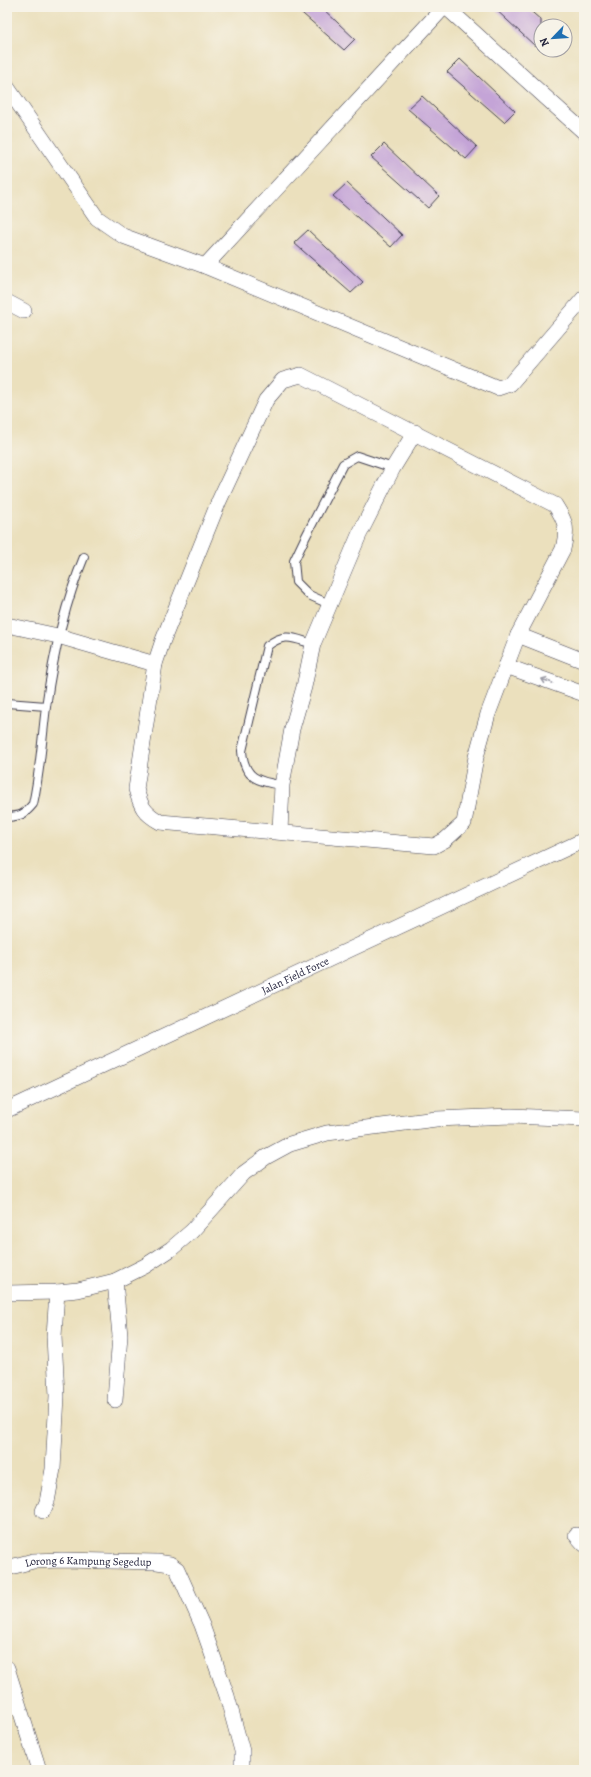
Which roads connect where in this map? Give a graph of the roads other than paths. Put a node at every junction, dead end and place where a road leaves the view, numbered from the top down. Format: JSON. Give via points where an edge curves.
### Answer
{"nodes":[{"id":1,"x":445,"y":7,"type":"edge"},
{"id":2,"x":7,"y":87,"type":"edge"},
{"id":3,"x":584,"y":132,"type":"edge"},
{"id":4,"x":205,"y":266,"type":"junction"},
{"id":5,"x":584,"y":298,"type":"edge"},
{"id":6,"x":7,"y":302,"type":"edge"},
{"id":7,"x":24,"y":311,"type":"dead end"},
{"id":8,"x":415,"y":432,"type":"junction"},
{"id":9,"x":393,"y":468,"type":"junction"},
{"id":10,"x":84,"y":557,"type":"dead end"},
{"id":11,"x":329,"y":604,"type":"junction"},
{"id":12,"x":7,"y":625,"type":"edge"},
{"id":13,"x":518,"y":635,"type":"junction"},
{"id":14,"x":58,"y":636,"type":"junction"},
{"id":15,"x":313,"y":644,"type":"junction"},
{"id":16,"x":584,"y":661,"type":"edge"},
{"id":17,"x":155,"y":664,"type":"junction"},
{"id":18,"x":506,"y":666,"type":"junction"},
{"id":19,"x":584,"y":694,"type":"edge"},
{"id":20,"x":7,"y":703,"type":"edge"},
{"id":21,"x":46,"y":706,"type":"junction"},
{"id":22,"x":282,"y":785,"type":"junction"},
{"id":23,"x":7,"y":817,"type":"edge"},
{"id":24,"x":280,"y":832,"type":"junction"},
{"id":25,"x":584,"y":840,"type":"edge"},
{"id":26,"x":7,"y":1110,"type":"edge"},
{"id":27,"x":584,"y":1119,"type":"edge"},
{"id":28,"x":115,"y":1281,"type":"junction"},
{"id":29,"x":57,"y":1292,"type":"junction"},
{"id":30,"x":7,"y":1293,"type":"edge"},
{"id":31,"x":115,"y":1400,"type":"dead end"},
{"id":32,"x":43,"y":1511,"type":"dead end"},
{"id":33,"x":7,"y":1568,"type":"edge"},
{"id":34,"x":7,"y":1668,"type":"edge"},
{"id":35,"x":39,"y":1770,"type":"edge"},
{"id":36,"x":242,"y":1770,"type":"edge"}],
"edges":[{"from":1,"to":3,"type":"street"},
{"from":1,"to":4,"type":"street"},
{"from":2,"to":4,"type":"street","via":[[97,218],[123,236]]},
{"from":4,"to":5,"type":"street","via":[[498,388],[510,384]]},
{"from":6,"to":7,"type":"street"},
{"from":8,"to":9,"type":"street"},
{"from":8,"to":13,"type":"street","via":[[555,505],[565,521],[563,549]]},
{"from":8,"to":17,"type":"street","via":[[301,375],[283,380],[266,400],[219,501]]},
{"from":9,"to":11,"type":"street","via":[[359,535]]},
{"from":9,"to":11,"type":"lane","via":[[357,456],[343,464],[294,561],[296,582],[309,595]]},
{"from":10,"to":14,"type":"lane"},
{"from":11,"to":15,"type":"street"},
{"from":12,"to":14,"type":"street"},
{"from":13,"to":16,"type":"street"},
{"from":13,"to":18,"type":"street"},
{"from":14,"to":17,"type":"street"},
{"from":14,"to":21,"type":"lane"},
{"from":15,"to":22,"type":"street","via":[[292,729]]},
{"from":15,"to":22,"type":"lane","via":[[286,636],[276,639],[267,646],[242,751],[245,769],[254,778]]},
{"from":17,"to":24,"type":"street","via":[[136,789],[139,802],[147,814],[160,822]]},
{"from":19,"to":18,"type":"street","one_way":true},
{"from":18,"to":24,"type":"street","via":[[488,714],[476,757],[464,823],[445,840],[434,846]]},
{"from":20,"to":21,"type":"lane"},
{"from":21,"to":23,"type":"lane","via":[[33,804],[21,816]]},
{"from":22,"to":24,"type":"street"},
{"from":25,"to":26,"type":"street","name":"Jalan Field Force"},
{"from":27,"to":28,"type":"street","via":[[511,1116],[436,1118],[327,1133],[290,1144],[244,1172],[192,1231],[171,1249],[146,1266]]},
{"from":28,"to":29,"type":"street"},
{"from":28,"to":31,"type":"street","via":[[120,1336]]},
{"from":29,"to":30,"type":"street"},
{"from":29,"to":32,"type":"street","via":[[54,1336],[57,1396],[53,1469]]},
{"from":33,"to":36,"type":"street","name":"Lorong 6 Kampung Segedup","via":[[25,1562],[62,1560],[157,1562],[170,1564],[177,1569],[202,1625],[227,1696],[242,1751]]},
{"from":34,"to":35,"type":"street"}]}
